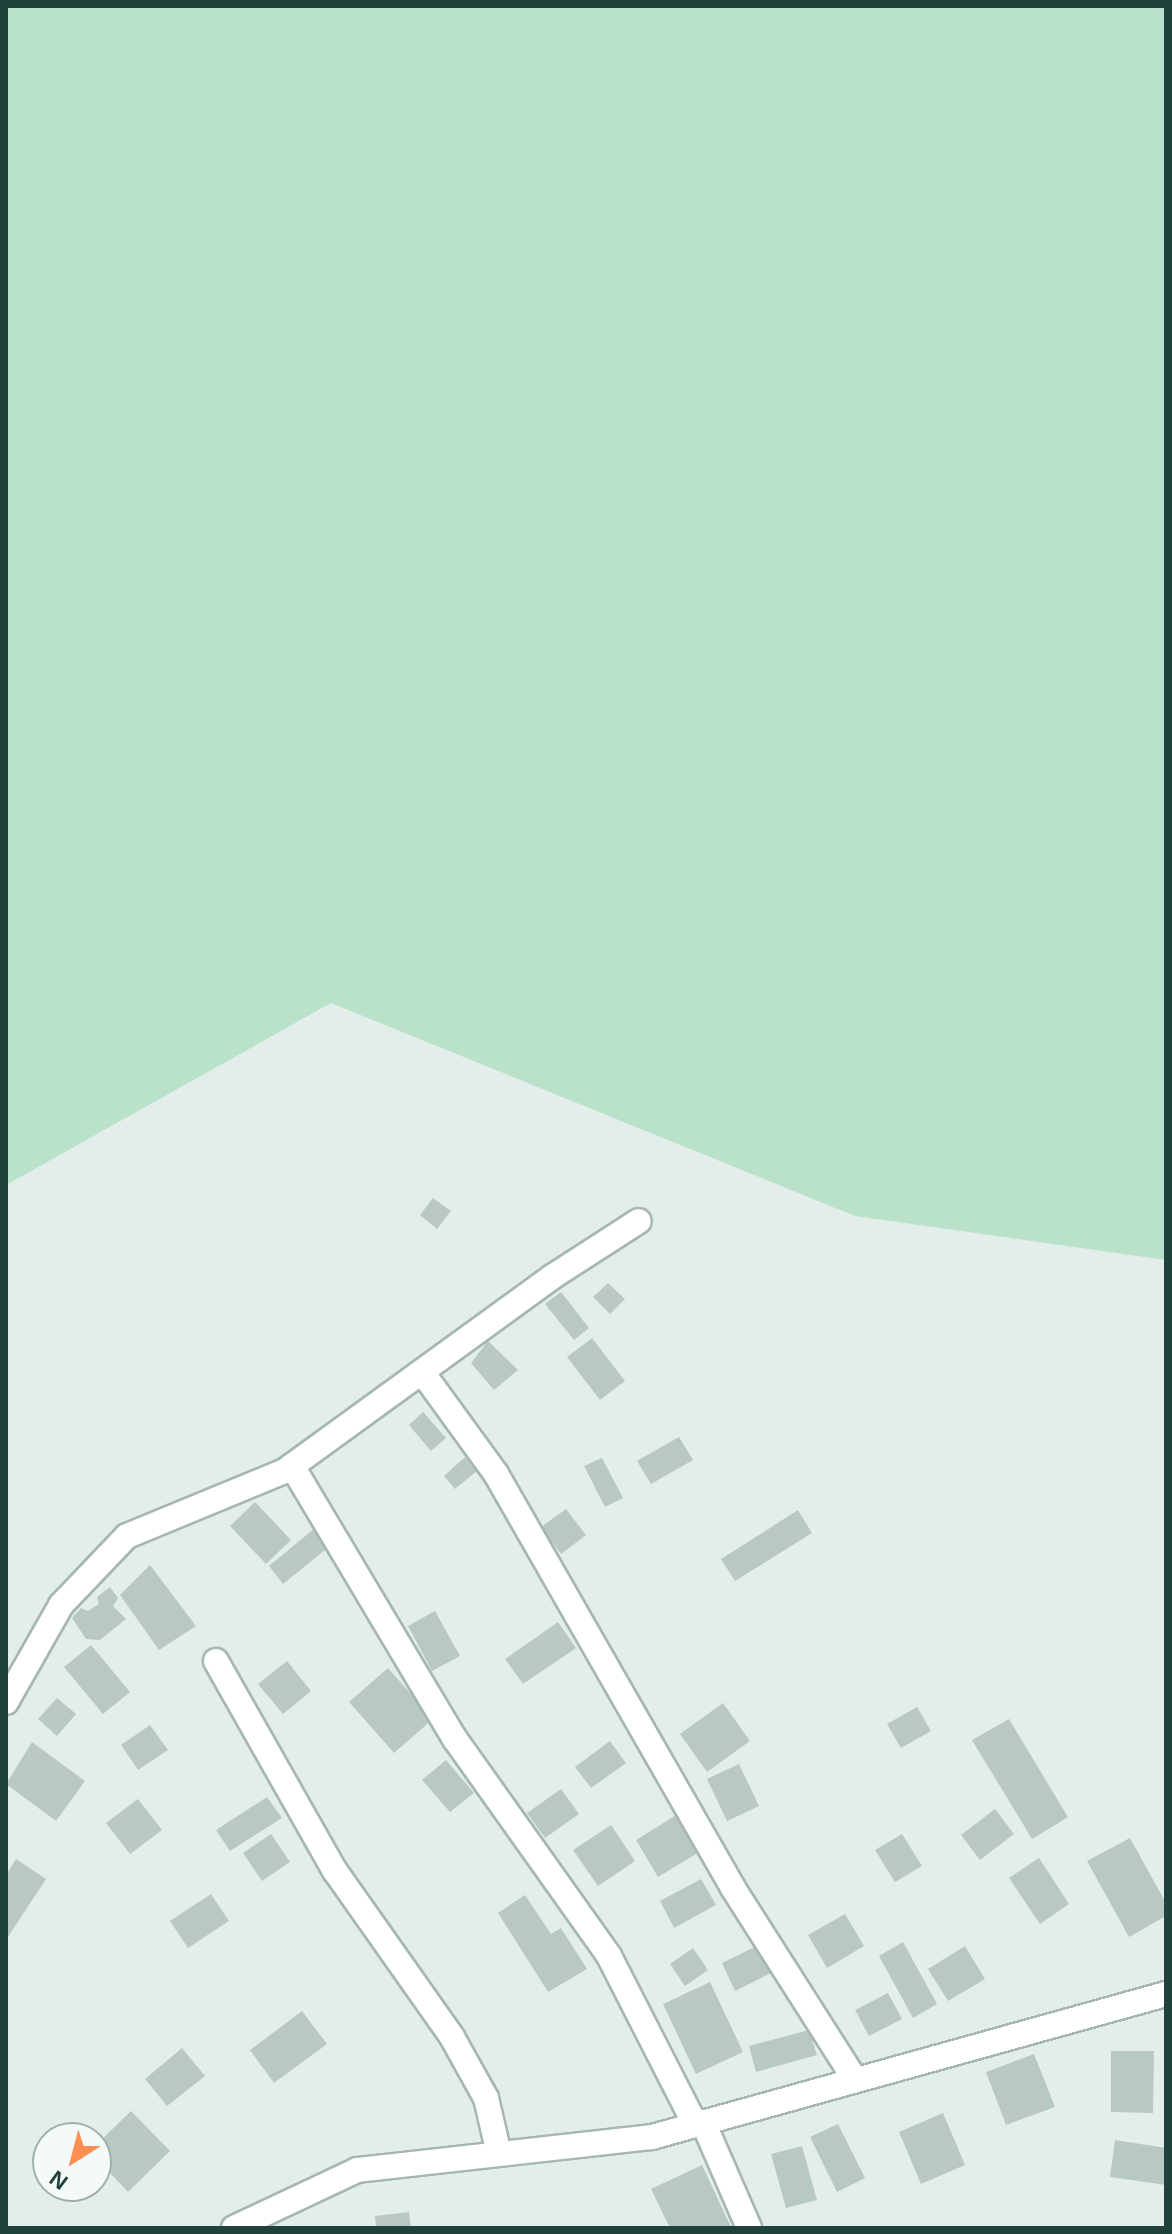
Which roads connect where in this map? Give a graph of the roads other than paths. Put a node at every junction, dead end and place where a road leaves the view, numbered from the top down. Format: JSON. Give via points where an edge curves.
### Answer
{"nodes":[{"id":1,"x":639,"y":1221,"type":"dead end"},
{"id":2,"x":422,"y":1372,"type":"junction"},
{"id":3,"x":292,"y":1466,"type":"junction"},
{"id":4,"x":216,"y":1661,"type":"dead end"},
{"id":5,"x":6,"y":1702,"type":"edge"},
{"id":6,"x":1166,"y":1994,"type":"edge"},
{"id":7,"x":854,"y":2078,"type":"junction"},
{"id":8,"x":699,"y":2123,"type":"junction"},
{"id":9,"x":499,"y":2154,"type":"junction"},
{"id":10,"x":234,"y":2228,"type":"edge"},
{"id":11,"x":749,"y":2228,"type":"edge"}],
"edges":[{"from":1,"to":2,"type":"street"},
{"from":2,"to":3,"type":"street"},
{"from":2,"to":7,"type":"street","via":[[496,1474],[733,1888]]},
{"from":3,"to":5,"type":"street","via":[[127,1536],[61,1605]]},
{"from":3,"to":8,"type":"street","via":[[455,1739],[609,1956]]},
{"from":4,"to":9,"type":"street","via":[[335,1871],[452,2037],[486,2098]]},
{"from":6,"to":7,"type":"street"},
{"from":7,"to":8,"type":"street"},
{"from":8,"to":9,"type":"street","via":[[652,2137]]},
{"from":8,"to":11,"type":"street"},
{"from":9,"to":10,"type":"street","via":[[357,2170]]}]}
